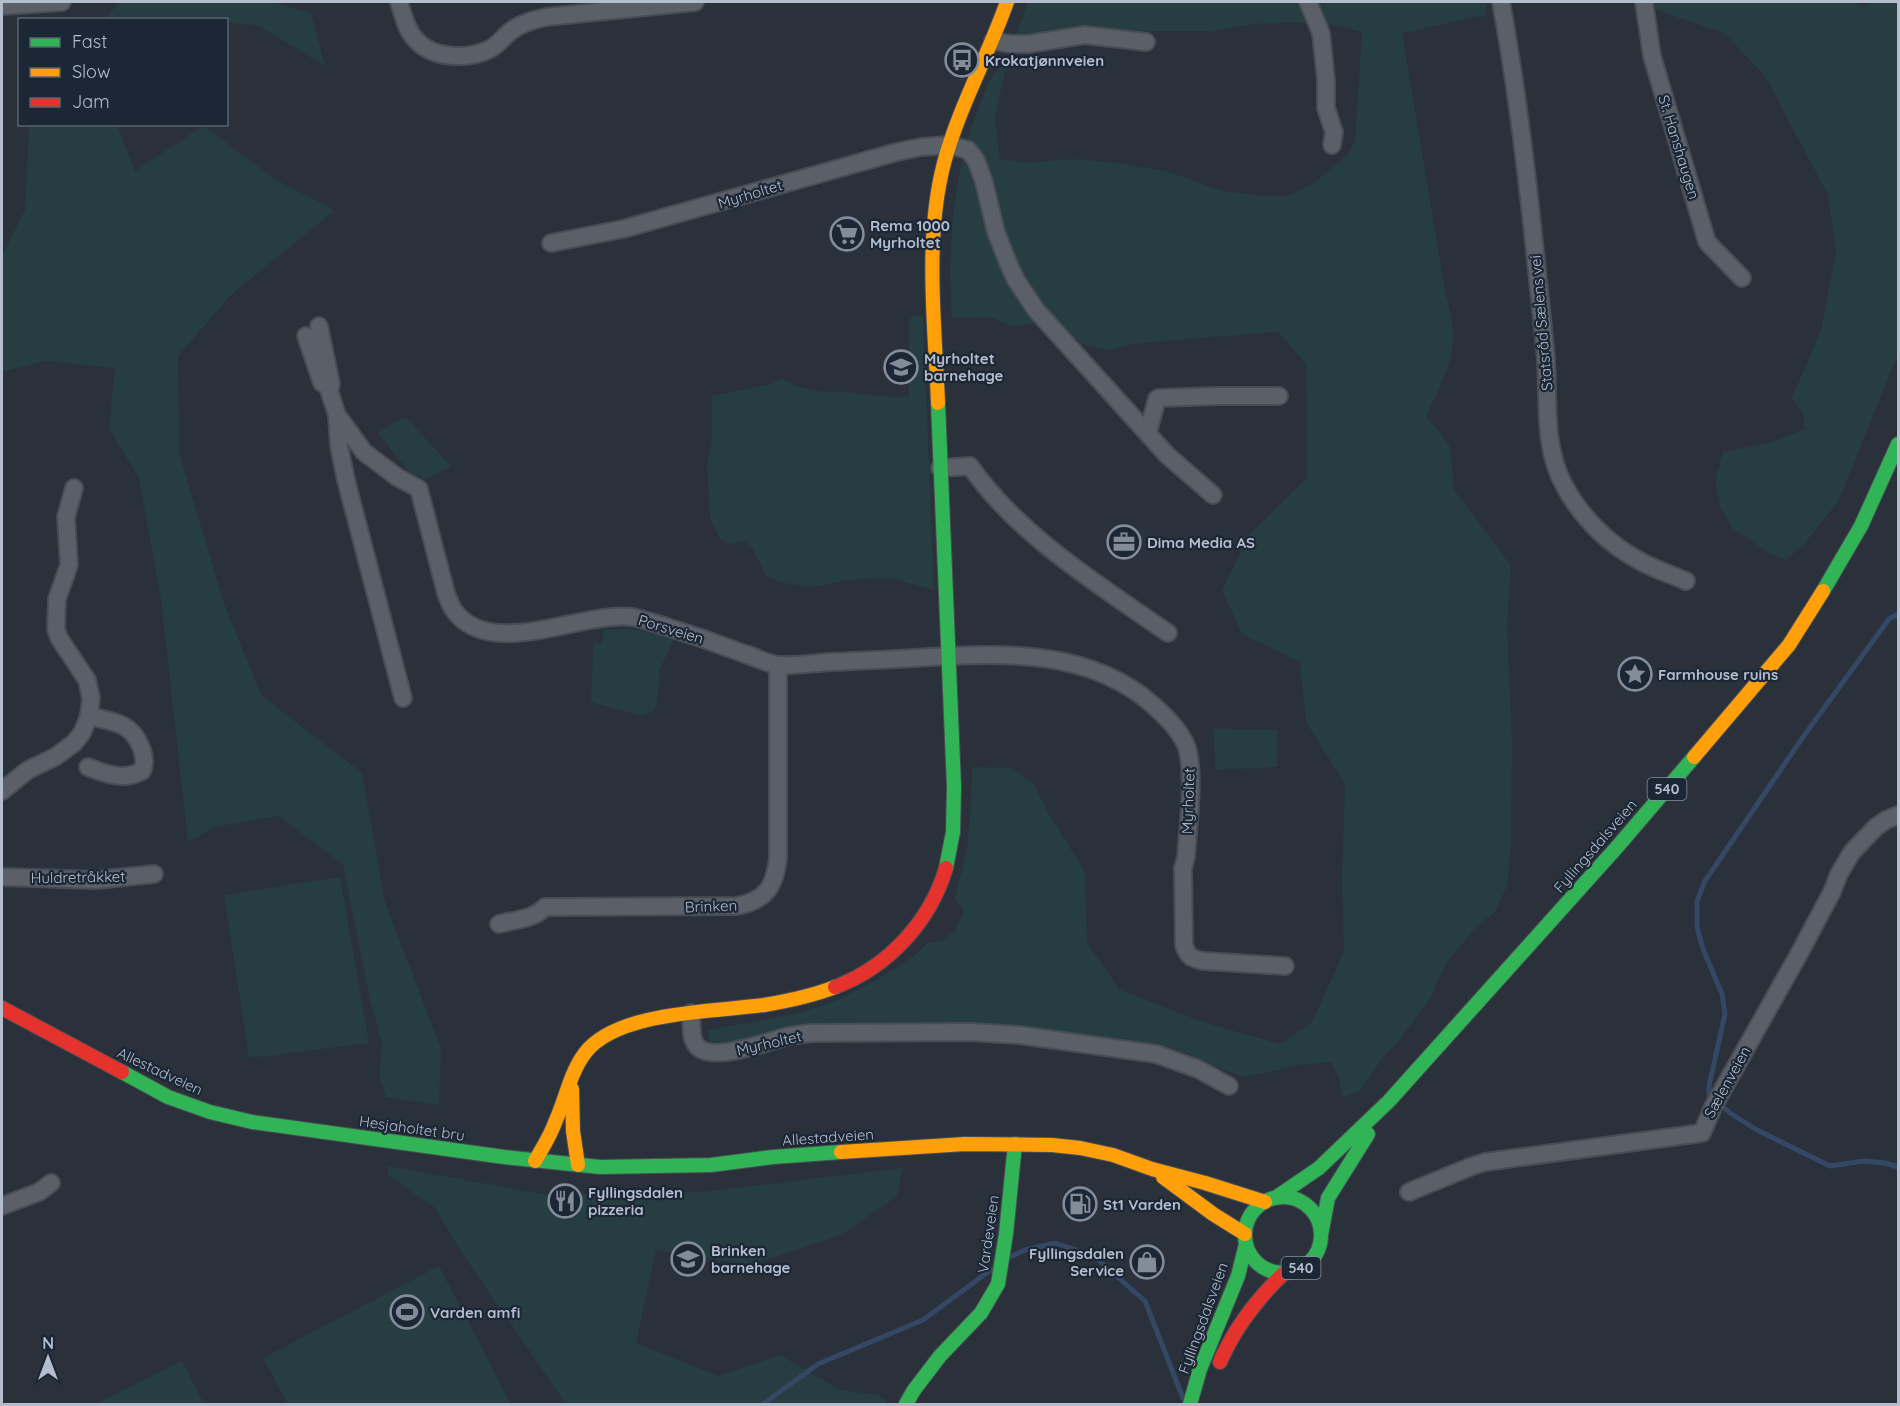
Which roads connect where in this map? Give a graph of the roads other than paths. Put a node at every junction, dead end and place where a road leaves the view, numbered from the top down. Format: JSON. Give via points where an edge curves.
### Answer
{"nodes":[{"id":1,"x":62,"y":2,"type":"edge"},
{"id":2,"x":399,"y":2,"type":"edge"},
{"id":3,"x":695,"y":2,"type":"edge"},
{"id":4,"x":1007,"y":2,"type":"edge"},
{"id":5,"x":1308,"y":2,"type":"edge"},
{"id":6,"x":1501,"y":2,"type":"edge"},
{"id":7,"x":1644,"y":2,"type":"edge"},
{"id":8,"x":2,"y":6,"type":"edge"},
{"id":9,"x":993,"y":41,"type":"junction"},
{"id":10,"x":1146,"y":42,"type":"dead end"},
{"id":11,"x":949,"y":145,"type":"junction"},
{"id":12,"x":1332,"y":145,"type":"dead end"},
{"id":13,"x":551,"y":243,"type":"dead end"},
{"id":14,"x":1742,"y":278,"type":"dead end"},
{"id":15,"x":312,"y":331,"type":"dead end"},
{"id":16,"x":1279,"y":396,"type":"dead end"},
{"id":17,"x":337,"y":415,"type":"junction"},
{"id":18,"x":1148,"y":432,"type":"junction"},
{"id":19,"x":1899,"y":444,"type":"edge"},
{"id":20,"x":940,"y":468,"type":"junction"},
{"id":21,"x":74,"y":488,"type":"dead end"},
{"id":22,"x":1213,"y":495,"type":"dead end"},
{"id":23,"x":1686,"y":581,"type":"dead end"},
{"id":24,"x":1168,"y":633,"type":"dead end"},
{"id":25,"x":948,"y":656,"type":"junction"},
{"id":26,"x":777,"y":665,"type":"junction"},
{"id":27,"x":403,"y":698,"type":"dead end"},
{"id":28,"x":89,"y":716,"type":"junction"},
{"id":29,"x":88,"y":767,"type":"dead end"},
{"id":30,"x":2,"y":791,"type":"edge"},
{"id":31,"x":1899,"y":815,"type":"edge"},
{"id":32,"x":154,"y":874,"type":"dead end"},
{"id":33,"x":2,"y":877,"type":"edge"},
{"id":34,"x":499,"y":924,"type":"dead end"},
{"id":35,"x":1285,"y":966,"type":"dead end"},
{"id":36,"x":2,"y":1008,"type":"edge"},
{"id":37,"x":691,"y":1013,"type":"junction"},
{"id":38,"x":571,"y":1075,"type":"junction"},
{"id":39,"x":1229,"y":1086,"type":"dead end"},
{"id":40,"x":1389,"y":1101,"type":"junction"},
{"id":41,"x":316,"y":1131,"type":"joint"},
{"id":42,"x":1015,"y":1144,"type":"junction"},
{"id":43,"x":504,"y":1157,"type":"joint"},
{"id":44,"x":535,"y":1161,"type":"junction"},
{"id":45,"x":578,"y":1165,"type":"junction"},
{"id":46,"x":1152,"y":1169,"type":"junction"},
{"id":47,"x":51,"y":1183,"type":"dead end"},
{"id":48,"x":1409,"y":1192,"type":"dead end"},
{"id":49,"x":1270,"y":1200,"type":"junction"},
{"id":50,"x":2,"y":1206,"type":"edge"},
{"id":51,"x":1321,"y":1235,"type":"junction"},
{"id":52,"x":1245,"y":1239,"type":"junction"},
{"id":53,"x":1284,"y":1273,"type":"junction"},
{"id":54,"x":1217,"y":1371,"type":"dead end"},
{"id":55,"x":906,"y":1404,"type":"edge"},
{"id":56,"x":1190,"y":1404,"type":"edge"}],
"edges":[{"from":1,"to":8,"type":"street"},
{"from":2,"to":3,"type":"street","via":[[417,41],[442,55],[458,56],[491,48],[526,22],[546,17]]},
{"from":4,"to":9,"type":"main road"},
{"from":5,"to":12,"type":"street","via":[[1321,33],[1326,108],[1334,132]]},
{"from":6,"to":23,"type":"street","name":"Statsråd Sælens vei","via":[[1522,134],[1553,460],[1564,486],[1585,516],[1614,545],[1639,561]]},
{"from":7,"to":14,"type":"street","name":"St. Hanshaugen","via":[[1652,56],[1707,242]]},
{"from":9,"to":10,"type":"street","via":[[1028,44],[1085,35]]},
{"from":9,"to":11,"type":"main road"},
{"from":11,"to":13,"type":"street","name":"Myrholtet","via":[[897,152],[623,230]]},
{"from":11,"to":18,"type":"street","via":[[968,150],[976,160],[1008,265],[1036,310]]},
{"from":11,"to":20,"type":"main road","via":[[937,201],[933,259]]},
{"from":15,"to":17,"type":"street","via":[[331,384],[329,390]]},
{"from":16,"to":18,"type":"street","via":[[1159,398]]},
{"from":17,"to":26,"type":"street","name":"Porsveien","via":[[364,452],[419,489],[446,592],[453,609],[473,628],[503,634],[632,617]]},
{"from":17,"to":27,"type":"street","via":[[346,480]]},
{"from":18,"to":22,"type":"street","via":[[1167,455]]},
{"from":19,"to":40,"type":"main road","name":"Fyllingsdalsveien","number":"540","via":[[1861,525],[1789,645],[1618,846]]},
{"from":20,"to":24,"type":"street","via":[[970,466],[1024,527]]},
{"from":20,"to":25,"type":"main road"},
{"from":21,"to":28,"type":"street","via":[[66,517],[69,565],[57,599],[56,629],[87,680]]},
{"from":25,"to":26,"type":"street","name":"Porsveien"},
{"from":25,"to":35,"type":"street","name":"Myrholtet","via":[[1061,660],[1116,679],[1161,713],[1178,732],[1190,762],[1183,868],[1187,954],[1203,961]]},
{"from":25,"to":37,"type":"main road","via":[[954,827],[941,886],[926,915],[881,963],[854,980],[793,1000]]},
{"from":26,"to":34,"type":"street","name":"Brinken","via":[[778,857],[772,885],[762,896],[737,906],[545,907],[534,915]]},
{"from":28,"to":29,"type":"street","via":[[130,728],[144,761],[142,771],[131,777]]},
{"from":28,"to":30,"type":"street","via":[[74,742]]},
{"from":31,"to":48,"type":"street","name":"Sælenveien","via":[[1876,827],[1852,852],[1702,1132],[1485,1162]]},
{"from":32,"to":33,"type":"street","name":"Huldretråkket","via":[[96,880]]},
{"from":36,"to":41,"type":"main road","name":"Allestadveien","via":[[168,1097],[229,1117]]},
{"from":37,"to":38,"type":"main road","via":[[613,1031],[586,1052]]},
{"from":37,"to":39,"type":"street","name":"Myrholtet","via":[[693,1040],[707,1052],[729,1052],[812,1033],[1019,1035],[1156,1054]]},
{"from":38,"to":44,"type":"main road","via":[[553,1130]]},
{"from":38,"to":45,"type":"main road"},
{"from":40,"to":49,"type":"main road","name":"Fyllingsdalsveien","number":"540","via":[[1319,1168]]},
{"from":40,"to":51,"type":"main road","name":"Fyllingsdalsveien","number":"540","via":[[1328,1198]]},
{"from":41,"to":43,"type":"main road","name":"Hesjaholtet bru"},
{"from":42,"to":45,"type":"main road","name":"Allestadveien","via":[[844,1152],[711,1165]]},
{"from":42,"to":46,"type":"main road","name":"Allestadveien","via":[[1080,1148]]},
{"from":42,"to":55,"type":"main road","name":"Vardeveien","via":[[998,1284],[981,1312],[940,1356]]},
{"from":43,"to":44,"type":"main road","name":"Allestadveien"},
{"from":44,"to":45,"type":"main road","name":"Allestadveien"},
{"from":46,"to":49,"type":"main road","name":"Allestadveien"},
{"from":46,"to":52,"type":"main road","name":"Allestadveien"},
{"from":47,"to":50,"type":"street","via":[[39,1192]]},
{"from":49,"to":51,"type":"main road","number":"540","via":[[1285,1197],[1305,1204],[1314,1213]]},
{"from":49,"to":52,"type":"main road","number":"540","via":[[1250,1217]]},
{"from":51,"to":53,"type":"main road","number":"540","via":[[1314,1257],[1295,1271]]},
{"from":52,"to":53,"type":"main road","number":"540","via":[[1254,1260]]},
{"from":52,"to":56,"type":"main road","name":"Fyllingsdalsveien","number":"540","via":[[1238,1276]]},
{"from":53,"to":54,"type":"main road","name":"Fyllingsdalsveien","number":"540","via":[[1252,1304]]}]}
